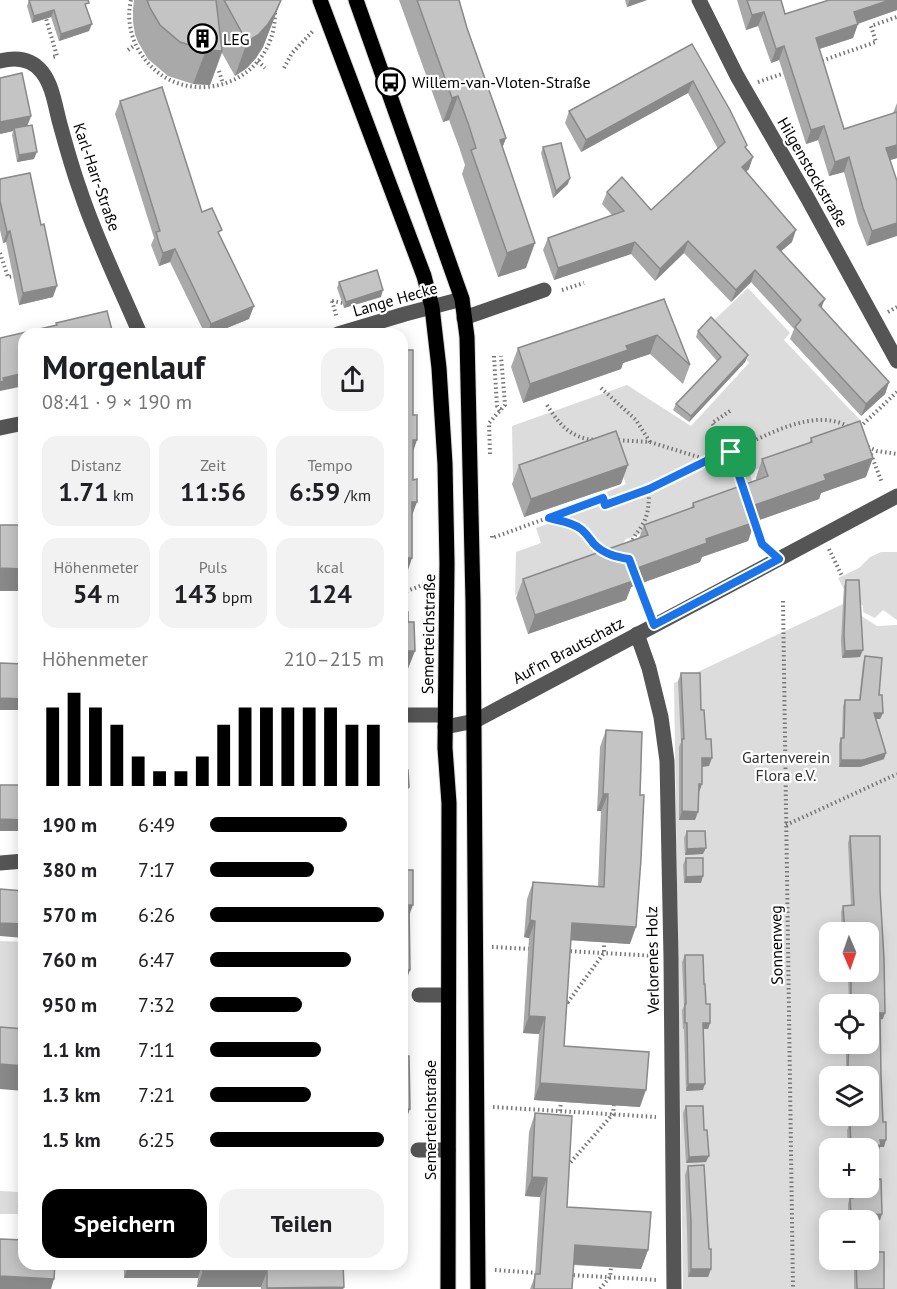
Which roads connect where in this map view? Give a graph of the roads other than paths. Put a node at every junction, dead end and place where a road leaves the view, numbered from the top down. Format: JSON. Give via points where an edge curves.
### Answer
{"nodes":[{"id":1,"x":320,"y":0,"type":"edge"},
{"id":2,"x":356,"y":0,"type":"edge"},
{"id":3,"x":699,"y":0,"type":"edge"},
{"id":4,"x":0,"y":61,"type":"edge"},
{"id":5,"x":544,"y":290,"type":"dead end"},
{"id":6,"x":462,"y":299,"type":"junction"},
{"id":7,"x":432,"y":307,"type":"junction"},
{"id":8,"x":464,"y":318,"type":"junction"},
{"id":9,"x":137,"y":328,"type":"edge"},
{"id":10,"x":359,"y":328,"type":"edge"},
{"id":11,"x":897,"y":361,"type":"edge"},
{"id":12,"x":18,"y":424,"type":"edge"},
{"id":13,"x":0,"y":428,"type":"edge"},
{"id":14,"x":893,"y":498,"type":"edge"},
{"id":15,"x":637,"y":634,"type":"junction"},
{"id":16,"x":408,"y":716,"type":"edge"},
{"id":17,"x":445,"y":721,"type":"junction"},
{"id":18,"x":475,"y":721,"type":"junction"},
{"id":19,"x":18,"y":862,"type":"edge"},
{"id":20,"x":0,"y":863,"type":"edge"},
{"id":21,"x":419,"y":995,"type":"dead end"},
{"id":22,"x":448,"y":995,"type":"junction"},
{"id":23,"x":418,"y":1150,"type":"dead end"},
{"id":24,"x":448,"y":1150,"type":"junction"},
{"id":25,"x":674,"y":1285,"type":"edge"},
{"id":26,"x":448,"y":1289,"type":"edge"},
{"id":27,"x":478,"y":1289,"type":"edge"}],
"edges":[{"from":1,"to":7,"type":"main road","name":"Semerteichstraße","via":[[424,276]]},
{"from":2,"to":6,"type":"main road"},
{"from":3,"to":11,"type":"street","name":"Hilgenstockstraße","via":[[743,87]]},
{"from":4,"to":9,"type":"street","name":"Karl-Harr-Straße","via":[[23,59],[34,63],[48,81],[90,219]]},
{"from":5,"to":8,"type":"street"},
{"from":6,"to":7,"type":"street","name":"Lange Hecke"},
{"from":6,"to":8,"type":"main road"},
{"from":7,"to":10,"type":"street","name":"Lange Hecke"},
{"from":7,"to":17,"type":"main road","name":"Semerteichstraße","via":[[445,464]]},
{"from":8,"to":18,"type":"main road"},
{"from":12,"to":13,"type":"street"},
{"from":14,"to":15,"type":"street","name":"Auf'm Brautschatz"},
{"from":15,"to":18,"type":"street","name":"Auf'm Brautschatz"},
{"from":15,"to":25,"type":"street","name":"Verlorenes Holz","via":[[662,717],[667,761]]},
{"from":16,"to":17,"type":"street","name":"Auf'm Brautschatz"},
{"from":17,"to":18,"type":"street","name":"Auf'm Brautschatz"},
{"from":17,"to":22,"type":"main road","name":"Semerteichstraße","via":[[449,803]]},
{"from":18,"to":27,"type":"main road"},
{"from":19,"to":20,"type":"street"},
{"from":21,"to":22,"type":"street"},
{"from":22,"to":24,"type":"main road","name":"Semerteichstraße"},
{"from":23,"to":24,"type":"street"},
{"from":24,"to":26,"type":"main road","name":"Semerteichstraße"}]}
